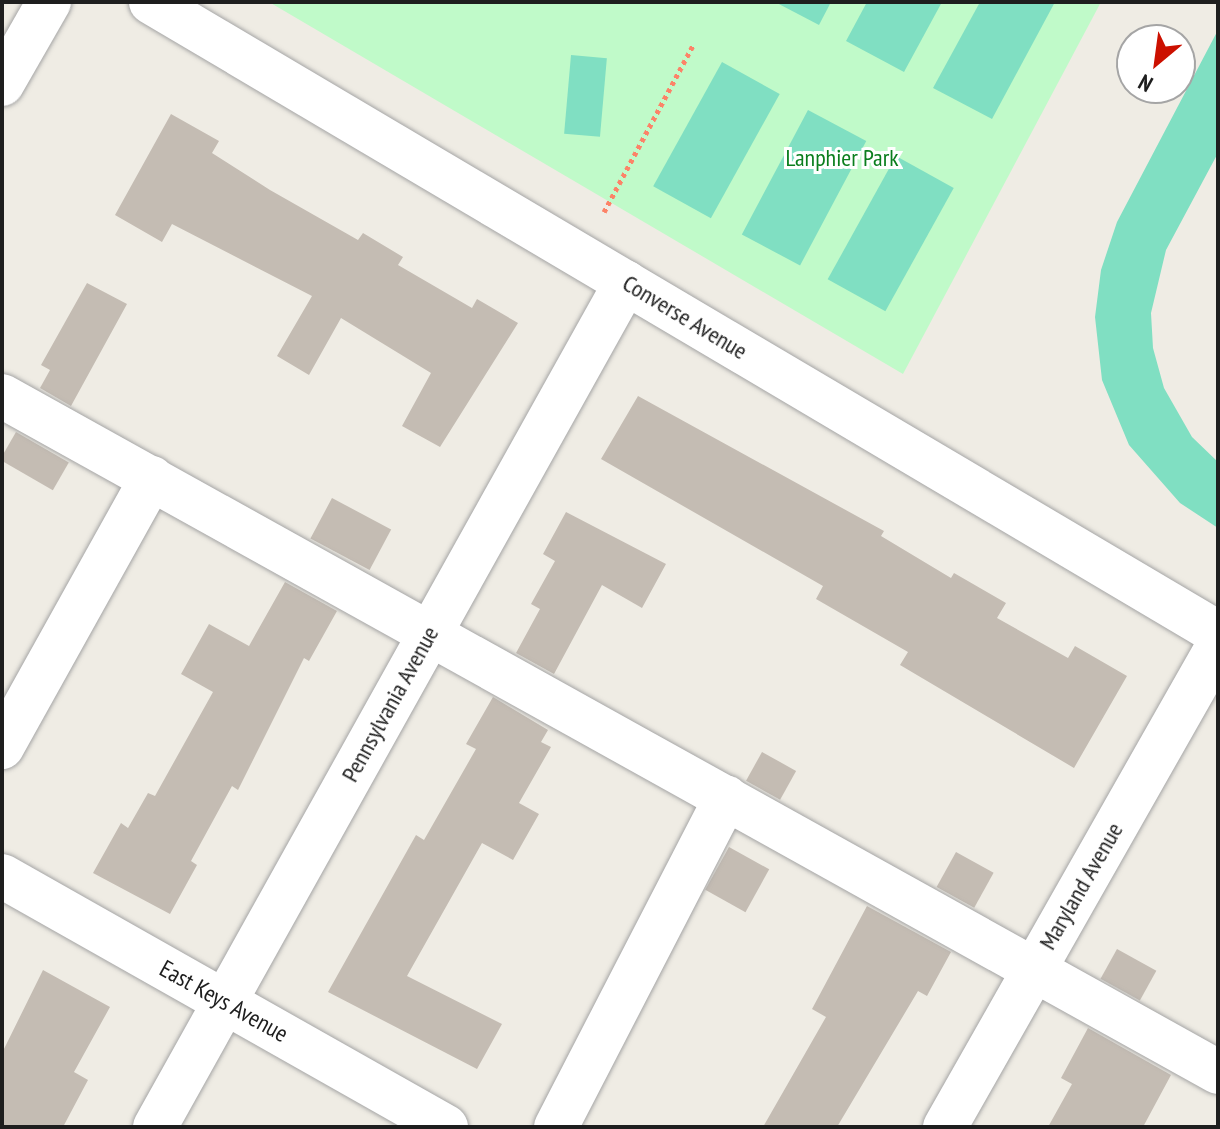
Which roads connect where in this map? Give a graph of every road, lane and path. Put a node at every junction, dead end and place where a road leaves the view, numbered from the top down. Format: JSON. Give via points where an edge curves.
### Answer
{"nodes":[{"id":1,"x":49,"y":2,"type":"edge"},
{"id":2,"x":151,"y":2,"type":"edge"},
{"id":3,"x":693,"y":45,"type":"dead end"},
{"id":4,"x":2,"y":84,"type":"edge"},
{"id":5,"x":604,"y":212,"type":"dead end"},
{"id":6,"x":626,"y":282,"type":"junction"},
{"id":7,"x":2,"y":396,"type":"edge"},
{"id":8,"x":152,"y":478,"type":"junction"},
{"id":9,"x":430,"y":632,"type":"junction"},
{"id":10,"x":1218,"y":633,"type":"edge"},
{"id":11,"x":1218,"y":646,"type":"edge"},
{"id":12,"x":2,"y":747,"type":"edge"},
{"id":13,"x":726,"y":797,"type":"junction"},
{"id":14,"x":2,"y":876,"type":"edge"},
{"id":15,"x":1034,"y":968,"type":"junction"},
{"id":16,"x":225,"y":1001,"type":"junction"},
{"id":17,"x":1218,"y":1072,"type":"edge"},
{"id":18,"x":155,"y":1127,"type":"edge"},
{"id":19,"x":446,"y":1127,"type":"edge"},
{"id":20,"x":556,"y":1127,"type":"edge"},
{"id":21,"x":945,"y":1127,"type":"edge"}],
"edges":[{"from":1,"to":4,"type":"street"},
{"from":2,"to":6,"type":"street","name":"Converse Avenue"},
{"from":3,"to":5,"type":"path"},
{"from":6,"to":9,"type":"street","name":"Pennsylvania Avenue"},
{"from":6,"to":10,"type":"street","name":"Converse Avenue"},
{"from":7,"to":8,"type":"street"},
{"from":8,"to":9,"type":"street"},
{"from":8,"to":12,"type":"street"},
{"from":9,"to":13,"type":"street"},
{"from":9,"to":16,"type":"street","name":"Pennsylvania Avenue"},
{"from":11,"to":15,"type":"street","name":"Maryland Avenue"},
{"from":13,"to":15,"type":"street"},
{"from":13,"to":20,"type":"street"},
{"from":14,"to":16,"type":"street","name":"East Keys Avenue"},
{"from":15,"to":17,"type":"street"},
{"from":15,"to":21,"type":"street","name":"Maryland Avenue"},
{"from":16,"to":18,"type":"street","name":"Pennsylvania Avenue"},
{"from":16,"to":19,"type":"street","name":"East Keys Avenue"}]}
